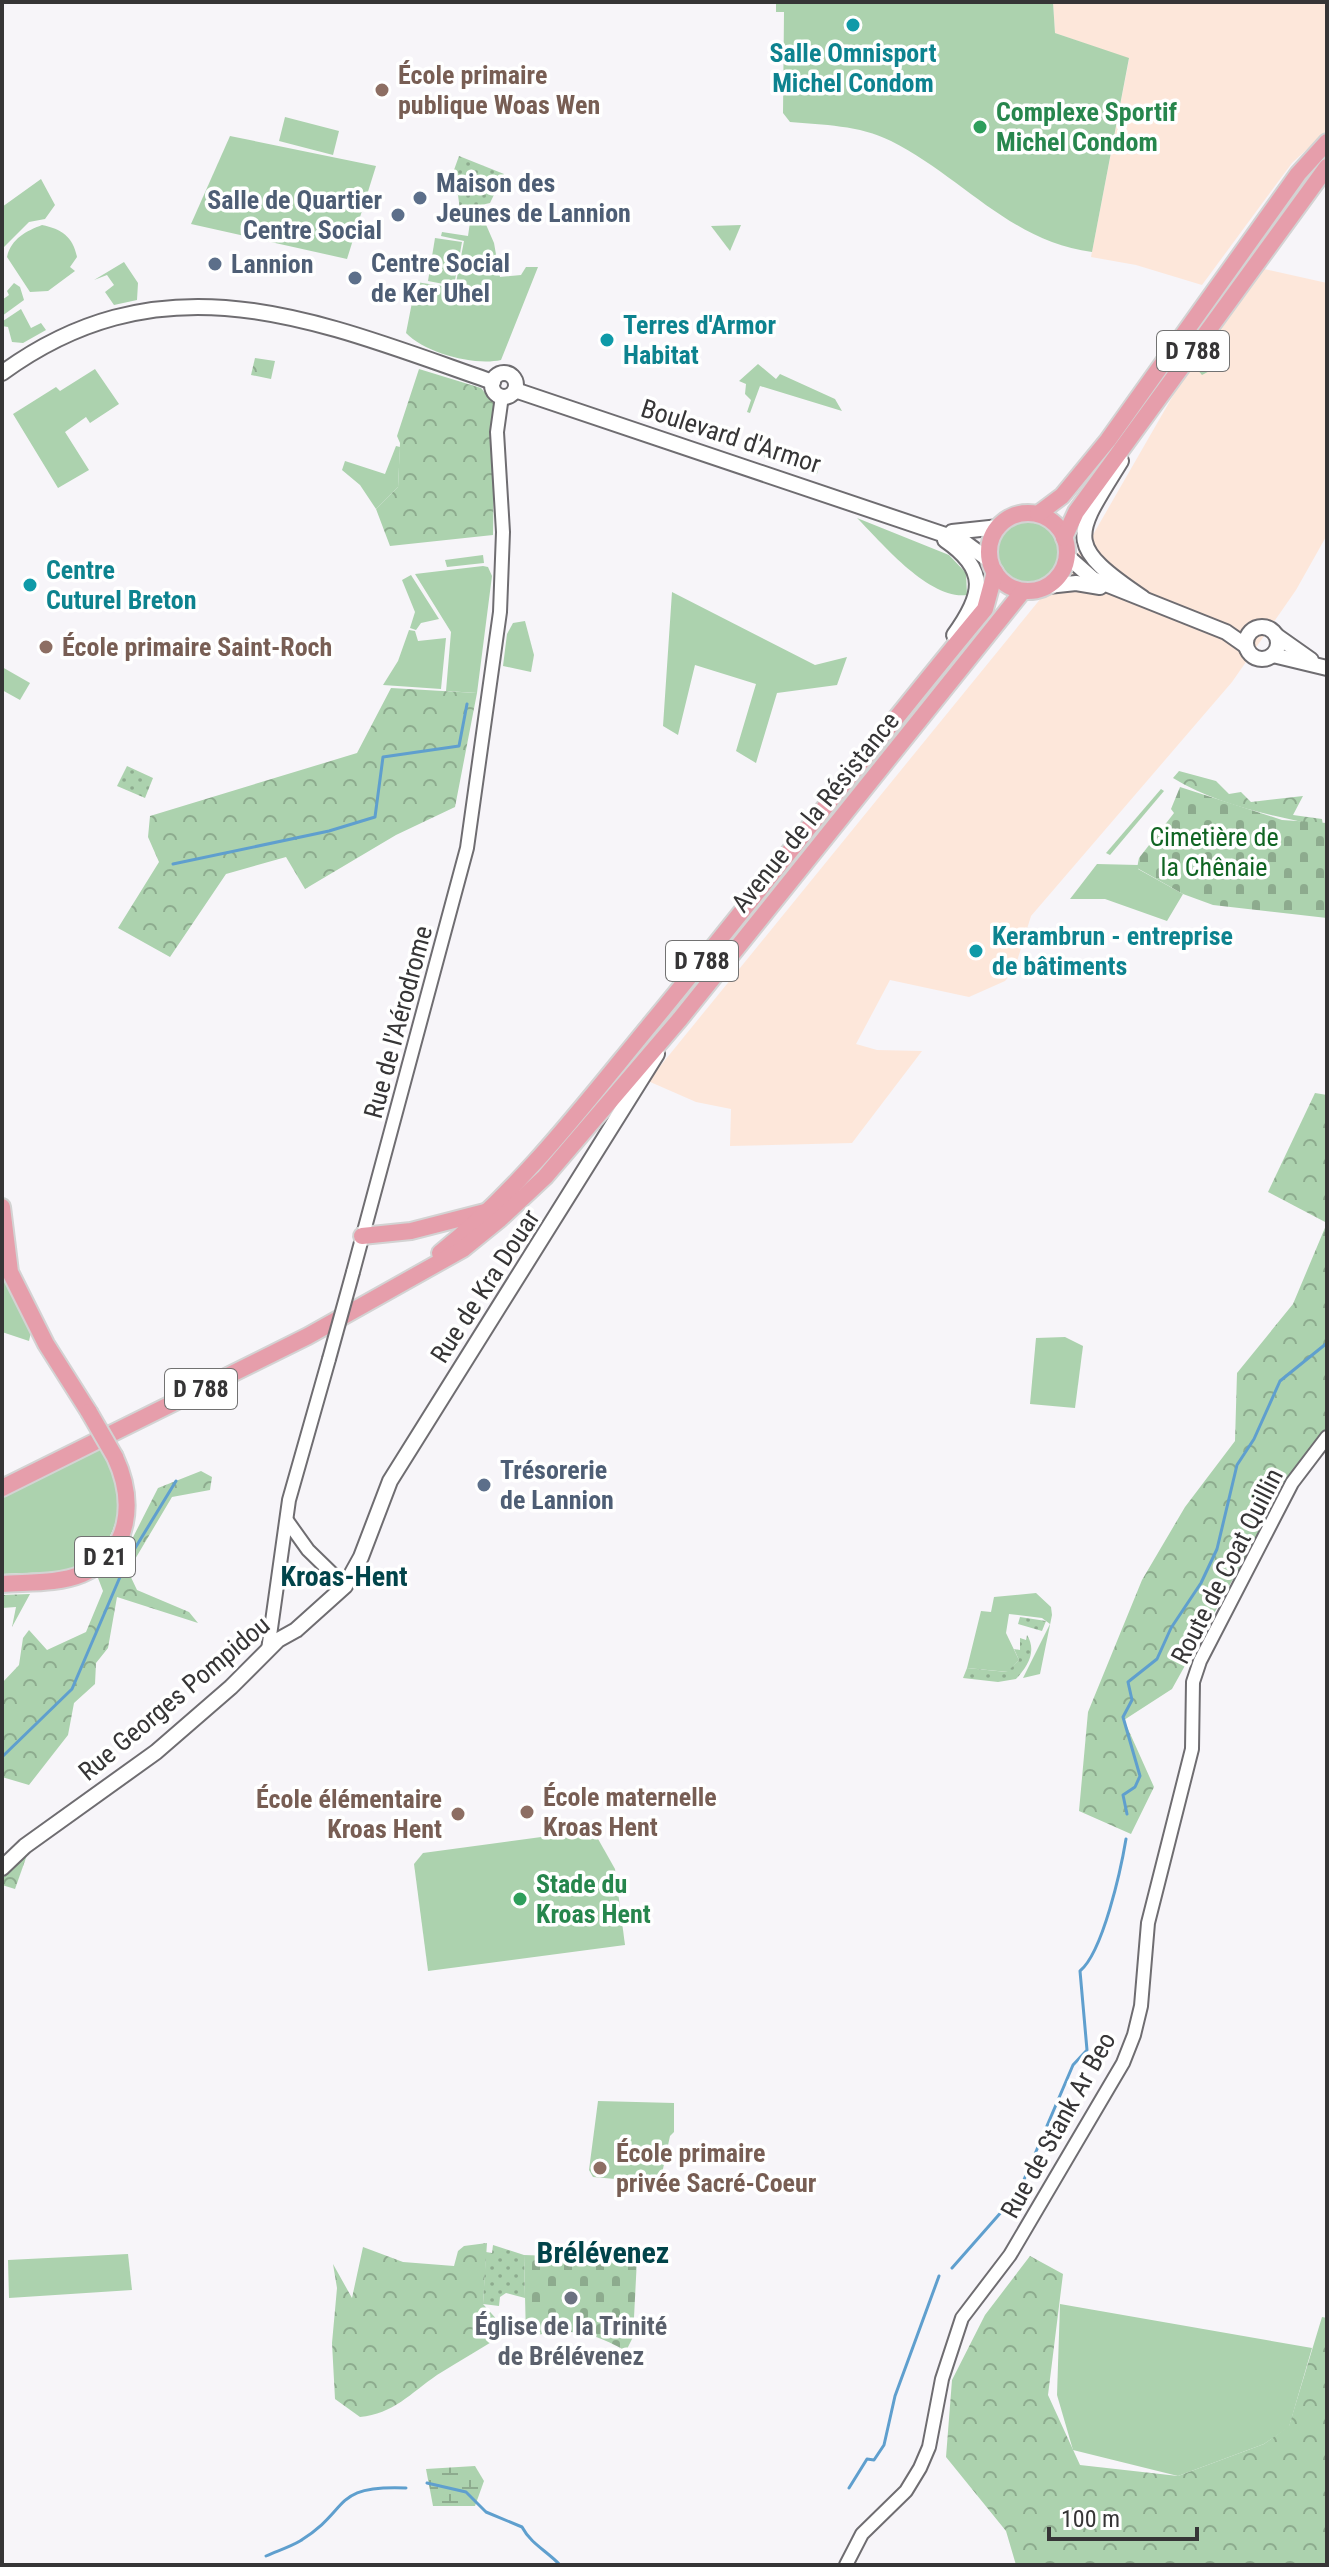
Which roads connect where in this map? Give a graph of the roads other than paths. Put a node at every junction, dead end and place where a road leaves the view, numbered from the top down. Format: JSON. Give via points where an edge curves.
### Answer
{"nodes":[{"id":1,"x":1327,"y":142,"type":"edge"},
{"id":2,"x":1327,"y":167,"type":"edge"},
{"id":3,"x":2,"y":373,"type":"edge"},
{"id":4,"x":493,"y":382,"type":"junction"},
{"id":5,"x":508,"y":393,"type":"junction"},
{"id":6,"x":1160,"y":399,"type":"junction"},
{"id":7,"x":1038,"y":514,"type":"junction"},
{"id":8,"x":999,"y":527,"type":"junction"},
{"id":9,"x":932,"y":530,"type":"junction"},
{"id":10,"x":1064,"y":538,"type":"junction"},
{"id":11,"x":1067,"y":556,"type":"junction"},
{"id":12,"x":993,"y":566,"type":"junction"},
{"id":13,"x":1048,"y":586,"type":"junction"},
{"id":14,"x":1023,"y":591,"type":"junction"},
{"id":15,"x":1143,"y":598,"type":"junction"},
{"id":16,"x":1170,"y":609,"type":"junction"},
{"id":17,"x":1254,"y":628,"type":"junction"},
{"id":18,"x":1277,"y":636,"type":"junction"},
{"id":19,"x":1246,"y":646,"type":"junction"},
{"id":20,"x":1273,"y":655,"type":"junction"},
{"id":21,"x":1321,"y":665,"type":"edge"},
{"id":22,"x":905,"y":705,"type":"junction"},
{"id":23,"x":680,"y":1019,"type":"junction"},
{"id":24,"x":2,"y":1207,"type":"edge"},
{"id":25,"x":490,"y":1211,"type":"junction"},
{"id":26,"x":362,"y":1236,"type":"junction"},
{"id":27,"x":398,"y":1286,"type":"junction"},
{"id":28,"x":1327,"y":1437,"type":"edge"},
{"id":29,"x":2,"y":1488,"type":"edge"},
{"id":30,"x":288,"y":1522,"type":"junction"},
{"id":31,"x":2,"y":1584,"type":"edge"},
{"id":32,"x":345,"y":1586,"type":"junction"},
{"id":33,"x":268,"y":1650,"type":"junction"},
{"id":34,"x":1185,"y":1772,"type":"joint"},
{"id":35,"x":2,"y":1868,"type":"edge"},
{"id":36,"x":846,"y":2565,"type":"edge"}],
"edges":[{"from":1,"to":7,"type":"main road","number":"D 788","via":[[1298,174],[1108,440],[1062,496]]},
{"from":2,"to":6,"type":"main road","number":"D 788"},
{"from":3,"to":4,"type":"main road","via":[[97,323],[196,305],[313,321]]},
{"from":4,"to":5,"type":"main road","via":[[495,393]]},
{"from":4,"to":5,"type":"main road","via":[[508,373],[516,382]]},
{"from":5,"to":9,"type":"main road","name":"Boulevard d'Armor"},
{"from":5,"to":26,"type":"street","name":"Rue de l'Aérodrome","via":[[497,432],[503,532],[500,612],[467,848]]},
{"from":6,"to":10,"type":"main road","number":"D 788","via":[[1076,512]]},
{"from":6,"to":15,"type":"main road","via":[[1082,532],[1100,569]]},
{"from":7,"to":8,"type":"main road","via":[[1014,516]]},
{"from":7,"to":10,"type":"main road","via":[[1054,523]]},
{"from":8,"to":9,"type":"main road","name":"Boulevard d'Armor"},
{"from":8,"to":12,"type":"main road","via":[[991,543]]},
{"from":9,"to":12,"type":"main road","name":"Boulevard d'Armor","via":[[972,545]]},
{"from":9,"to":22,"type":"main road","via":[[971,560],[977,590],[967,618]]},
{"from":10,"to":11,"type":"main road"},
{"from":11,"to":13,"type":"main road","via":[[1061,573]]},
{"from":11,"to":15,"type":"main road","via":[[1093,579]]},
{"from":12,"to":14,"type":"main road","via":[[1007,585]]},
{"from":12,"to":22,"type":"main road","name":"Avenue de la Résistance","number":"D 788","via":[[985,609]]},
{"from":13,"to":14,"type":"main road"},
{"from":13,"to":15,"type":"main road","via":[[1091,584]]},
{"from":14,"to":23,"type":"main road","name":"Avenue de la Résistance","number":"D 788"},
{"from":15,"to":16,"type":"main road"},
{"from":16,"to":17,"type":"main road"},
{"from":16,"to":19,"type":"main road"},
{"from":17,"to":18,"type":"main road","via":[[1268,628]]},
{"from":17,"to":19,"type":"main road"},
{"from":18,"to":20,"type":"main road"},
{"from":18,"to":21,"type":"main road"},
{"from":19,"to":20,"type":"main road","via":[[1254,658]]},
{"from":20,"to":21,"type":"main road"},
{"from":22,"to":25,"type":"main road","name":"Avenue de la Résistance","number":"D 788","via":[[665,1007]]},
{"from":23,"to":27,"type":"main road","name":"Avenue de la Résistance","number":"D 788","via":[[545,1177],[463,1249]]},
{"from":23,"to":32,"type":"main road","name":"Rue de Kra Douar","via":[[393,1475]]},
{"from":24,"to":31,"type":"main road","number":"D 21","bridge":true,"via":[[10,1272],[46,1344],[115,1457],[129,1500],[127,1521],[110,1551],[84,1573],[62,1580]]},
{"from":25,"to":26,"type":"main road","via":[[411,1231]]},
{"from":25,"to":27,"type":"main road","name":"Avenue de la Résistance","number":"D 788"},
{"from":26,"to":30,"type":"street","name":"Rue de l'Aérodrome","bridge":true,"via":[[294,1477]]},
{"from":27,"to":29,"type":"main road","name":"Avenue de la Résistance","number":"D 788"},
{"from":28,"to":34,"type":"street","name":"Route de Coat Quillin","via":[[1292,1483],[1200,1661],[1193,1682],[1192,1749]]},
{"from":30,"to":32,"type":"street"},
{"from":30,"to":33,"type":"street","name":"Rue de l'Aérodrome"},
{"from":32,"to":33,"type":"main road","name":"Rue Georges Pompidou"},
{"from":33,"to":35,"type":"main road","name":"Rue Georges Pompidou","via":[[156,1752]]},
{"from":34,"to":36,"type":"street","name":"Rue de Stank Ar Beo","via":[[1148,1923],[1141,2006],[1123,2063],[1010,2255],[962,2318],[920,2468],[906,2491],[862,2534]]}]}
